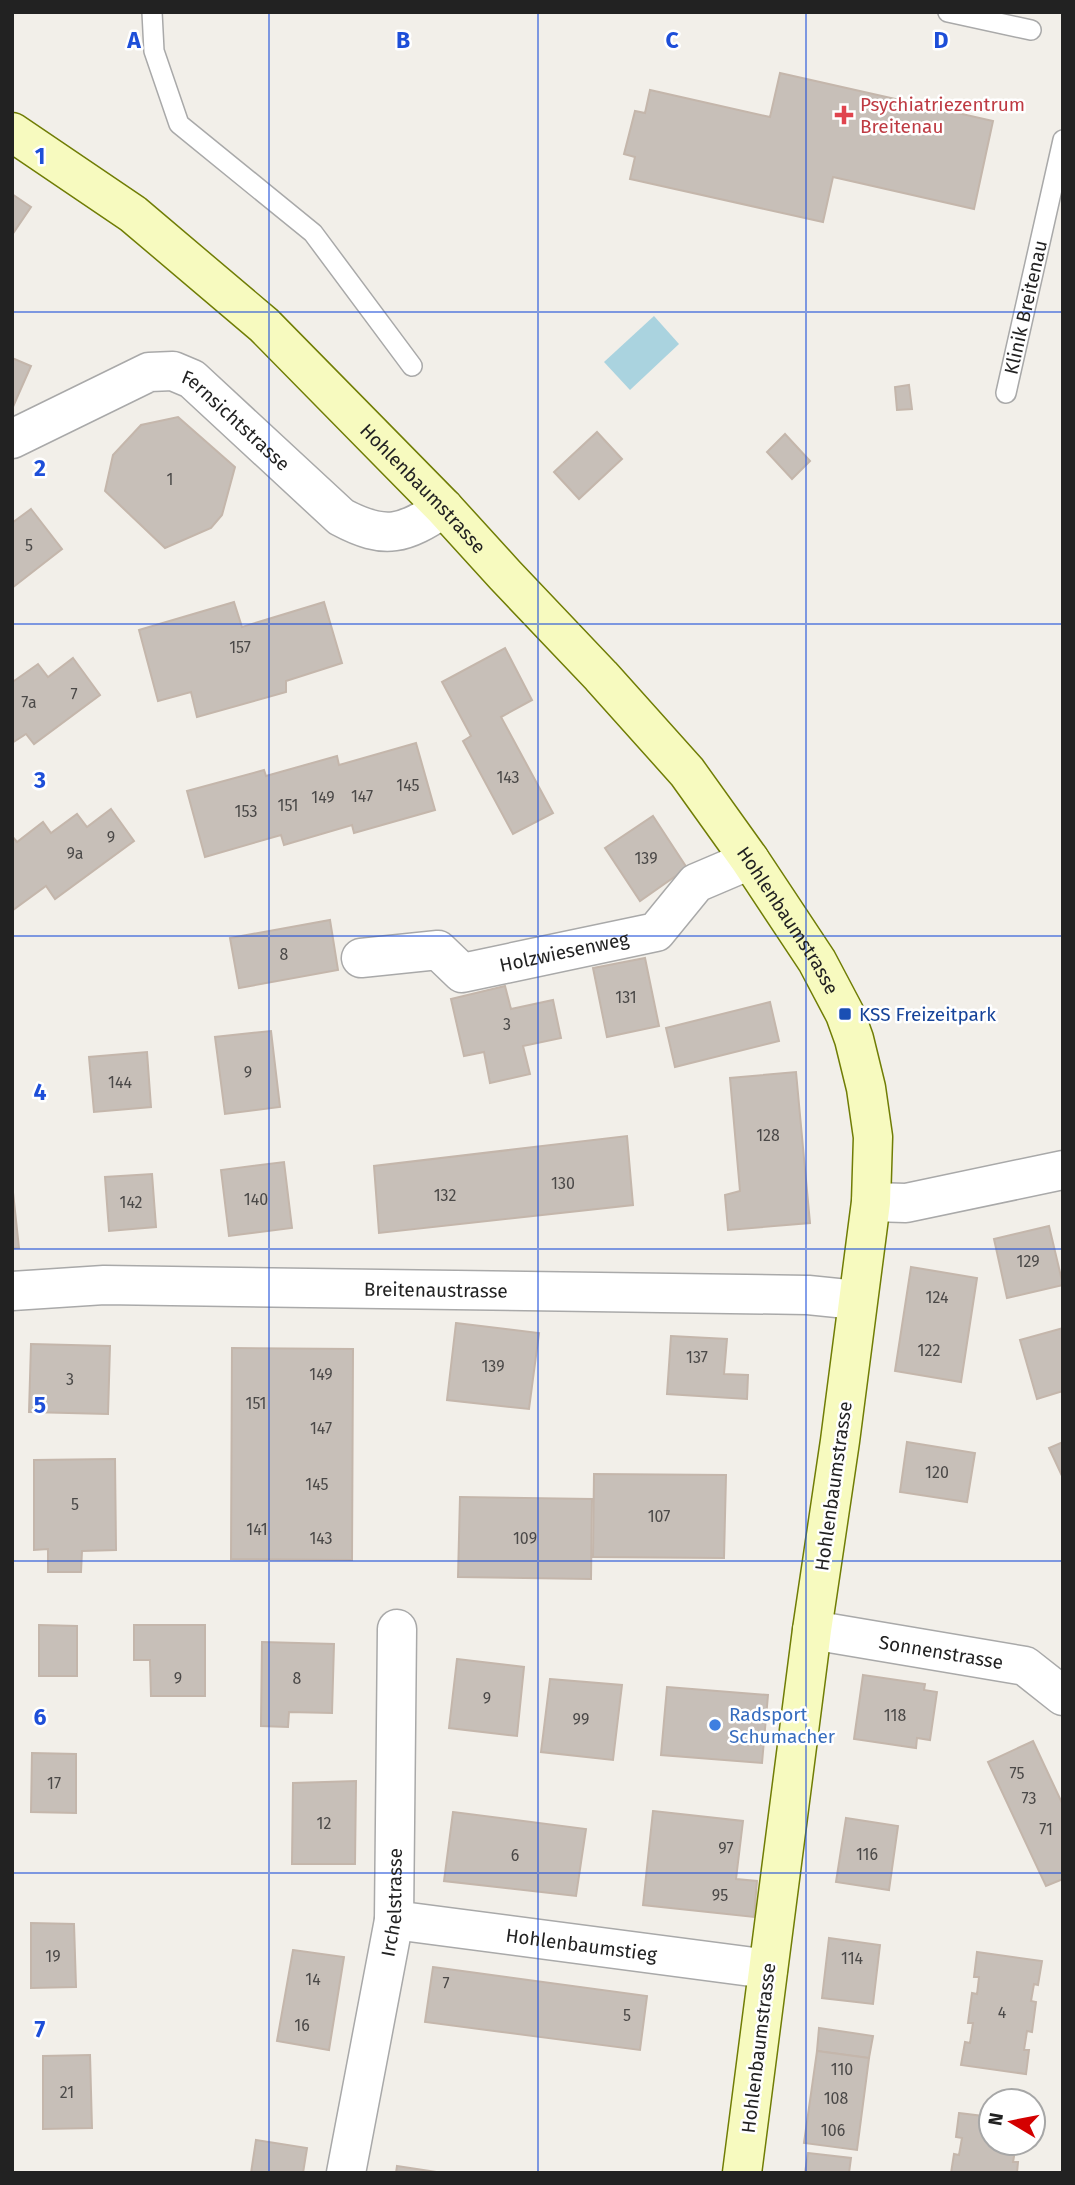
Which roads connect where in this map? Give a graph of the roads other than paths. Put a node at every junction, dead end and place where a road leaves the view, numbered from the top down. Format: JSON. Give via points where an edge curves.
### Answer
{"nodes":[{"id":1,"x":152,"y":12,"type":"edge"},
{"id":2,"x":948,"y":12,"type":"edge"},
{"id":3,"x":1031,"y":30,"type":"dead end"},
{"id":4,"x":12,"y":132,"type":"edge"},
{"id":5,"x":1063,"y":140,"type":"edge"},
{"id":6,"x":412,"y":366,"type":"dead end"},
{"id":7,"x":1006,"y":393,"type":"dead end"},
{"id":8,"x":12,"y":439,"type":"edge"},
{"id":9,"x":444,"y":508,"type":"junction"},
{"id":10,"x":750,"y":860,"type":"junction"},
{"id":11,"x":361,"y":958,"type":"dead end"},
{"id":12,"x":1063,"y":1170,"type":"edge"},
{"id":13,"x":871,"y":1202,"type":"junction"},
{"id":14,"x":12,"y":1291,"type":"edge"},
{"id":15,"x":857,"y":1300,"type":"junction"},
{"id":16,"x":397,"y":1629,"type":"dead end"},
{"id":17,"x":812,"y":1630,"type":"junction"},
{"id":18,"x":1063,"y":1696,"type":"edge"},
{"id":19,"x":394,"y":1920,"type":"junction"},
{"id":20,"x":768,"y":1969,"type":"junction"},
{"id":21,"x":346,"y":2173,"type":"edge"},
{"id":22,"x":742,"y":2173,"type":"edge"}],
"edges":[{"from":1,"to":6,"type":"lane","via":[[154,51],[179,124],[313,233]]},
{"from":2,"to":3,"type":"lane"},
{"from":4,"to":9,"type":"street","name":"Hohlenbaumstrasse","via":[[133,214],[264,325]]},
{"from":5,"to":7,"type":"lane","name":"Klinik Breitenau"},
{"from":8,"to":9,"type":"street","name":"Fernsichtstrasse","via":[[149,372],[173,371],[192,379],[341,517],[362,528],[384,533],[416,526]]},
{"from":9,"to":10,"type":"street","name":"Hohlenbaumstrasse","via":[[687,772]]},
{"from":10,"to":11,"type":"street","name":"Holzwiesenweg","via":[[696,884],[656,932],[462,973],[438,950]]},
{"from":10,"to":13,"type":"street","name":"Hohlenbaumstrasse","via":[[817,961],[855,1039],[873,1137]]},
{"from":12,"to":13,"type":"street","via":[[906,1203]]},
{"from":13,"to":15,"type":"street","name":"Hohlenbaumstrasse"},
{"from":14,"to":15,"type":"street","name":"Breitenaustrasse","via":[[104,1285],[808,1295]]},
{"from":15,"to":17,"type":"street","name":"Hohlenbaumstrasse"},
{"from":16,"to":19,"type":"street","name":"Irchelstrasse"},
{"from":17,"to":18,"type":"street","name":"Sonnenstrasse","via":[[1025,1666]]},
{"from":17,"to":20,"type":"street","name":"Hohlenbaumstrasse"},
{"from":19,"to":20,"type":"street","name":"Hohlenbaumstieg"},
{"from":19,"to":21,"type":"street","name":"Irchelstrasse"},
{"from":20,"to":22,"type":"street","name":"Hohlenbaumstrasse"}]}
